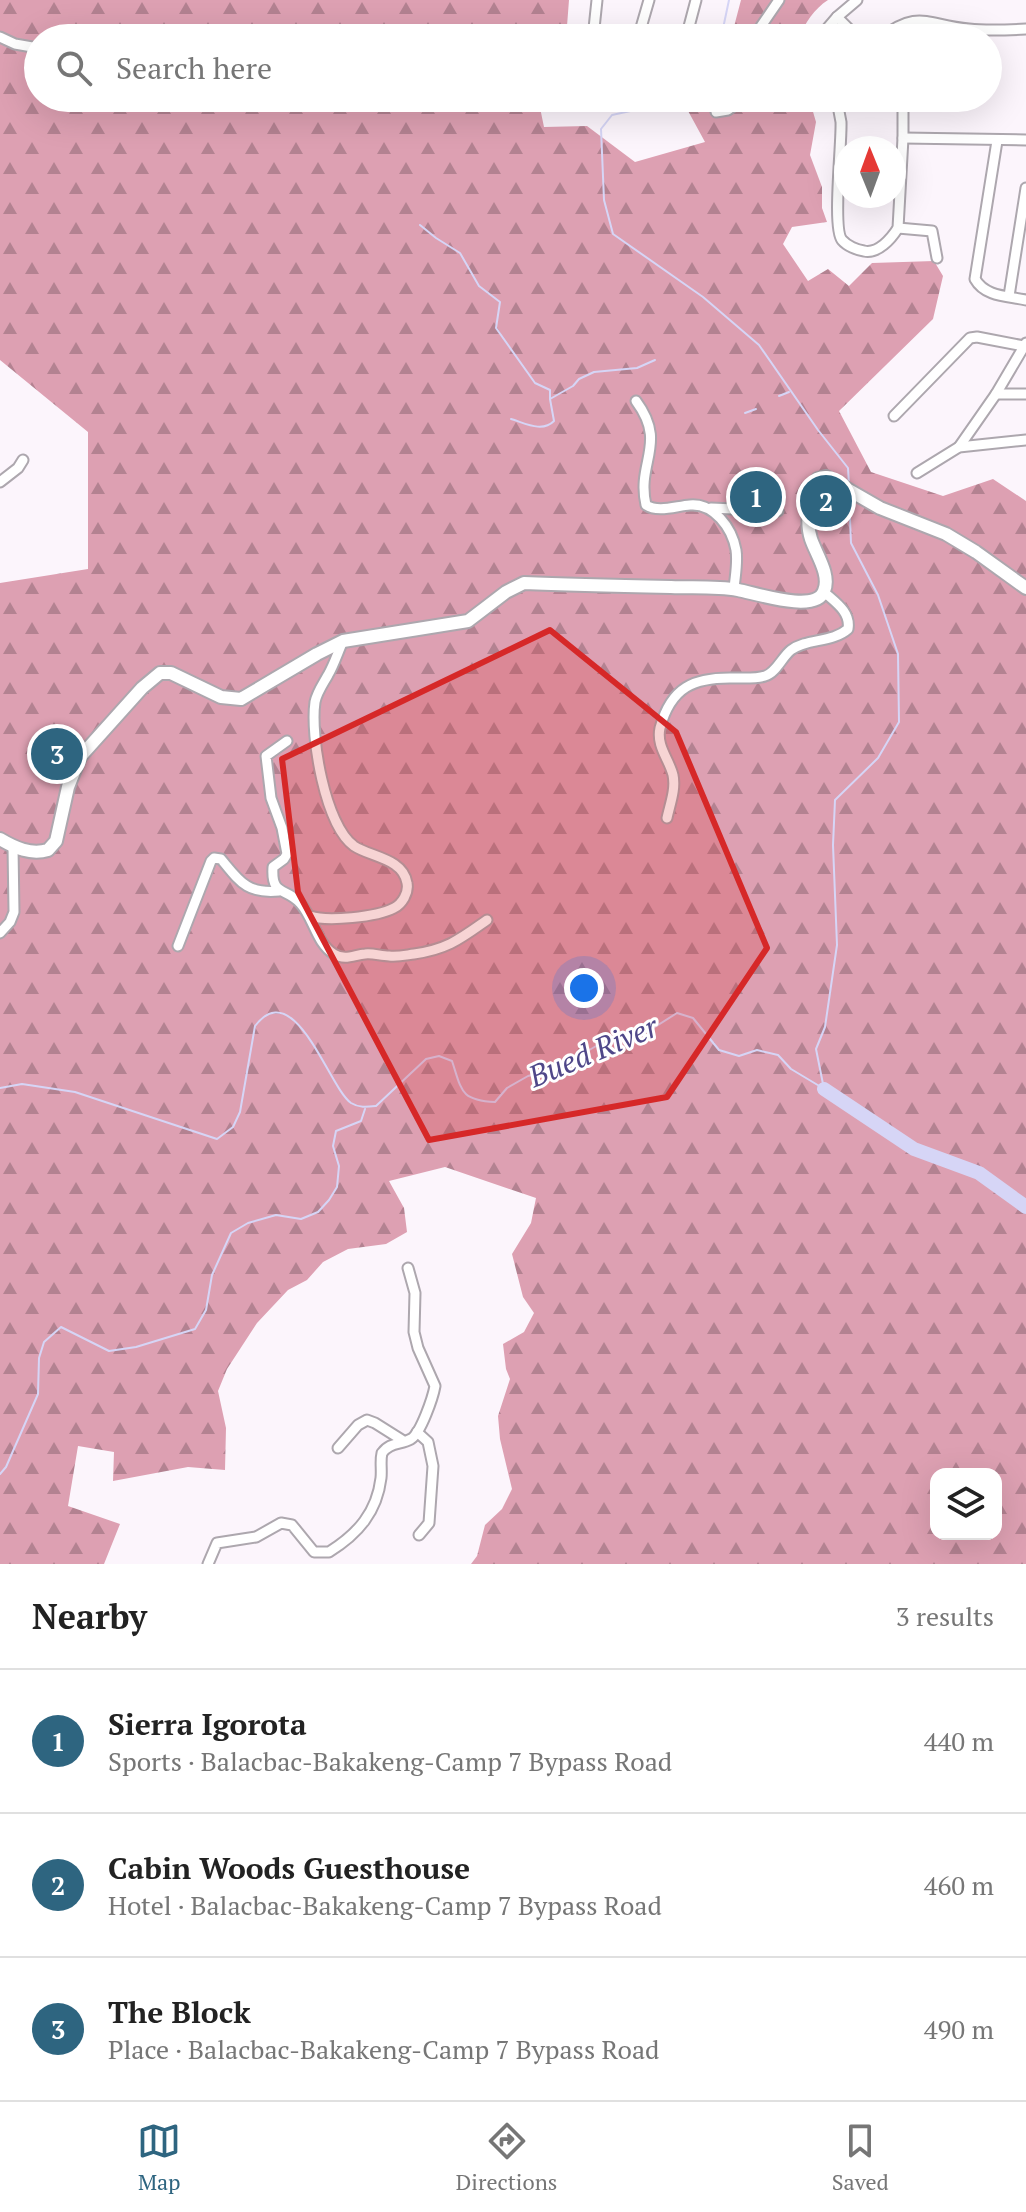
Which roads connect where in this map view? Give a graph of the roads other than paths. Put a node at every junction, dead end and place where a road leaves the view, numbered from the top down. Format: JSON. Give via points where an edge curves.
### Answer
{"nodes":[{"id":1,"x":597,"y":0,"type":"edge"},
{"id":2,"x":649,"y":0,"type":"edge"},
{"id":3,"x":696,"y":0,"type":"edge"},
{"id":4,"x":779,"y":0,"type":"edge"},
{"id":5,"x":857,"y":0,"type":"edge"},
{"id":6,"x":837,"y":17,"type":"junction"},
{"id":7,"x":594,"y":24,"type":"edge"},
{"id":8,"x":642,"y":24,"type":"edge"},
{"id":9,"x":690,"y":24,"type":"edge"},
{"id":10,"x":763,"y":24,"type":"edge"},
{"id":11,"x":831,"y":24,"type":"edge"},
{"id":12,"x":844,"y":24,"type":"edge"},
{"id":13,"x":900,"y":24,"type":"edge"},
{"id":14,"x":940,"y":24,"type":"edge"},
{"id":15,"x":1002,"y":29,"type":"edge"},
{"id":16,"x":1026,"y":29,"type":"edge"},
{"id":17,"x":0,"y":37,"type":"edge"},
{"id":18,"x":24,"y":46,"type":"edge"},
{"id":19,"x":838,"y":112,"type":"edge"},
{"id":20,"x":903,"y":112,"type":"edge"},
{"id":21,"x":903,"y":136,"type":"edge"},
{"id":22,"x":906,"y":138,"type":"edge"},
{"id":23,"x":1026,"y":140,"type":"edge"},
{"id":24,"x":997,"y":141,"type":"junction"},
{"id":25,"x":1026,"y":188,"type":"edge"},
{"id":26,"x":899,"y":208,"type":"edge"},
{"id":27,"x":898,"y":228,"type":"junction"},
{"id":28,"x":937,"y":258,"type":"dead end"},
{"id":29,"x":1009,"y":296,"type":"junction"},
{"id":30,"x":1026,"y":300,"type":"edge"},
{"id":31,"x":1025,"y":344,"type":"edge"},
{"id":32,"x":996,"y":394,"type":"junction"},
{"id":33,"x":1026,"y":394,"type":"edge"},
{"id":34,"x":636,"y":401,"type":"dead end"},
{"id":35,"x":894,"y":416,"type":"dead end"},
{"id":36,"x":1026,"y":440,"type":"edge"},
{"id":37,"x":959,"y":447,"type":"junction"},
{"id":38,"x":23,"y":460,"type":"dead end"},
{"id":39,"x":917,"y":473,"type":"dead end"},
{"id":40,"x":0,"y":482,"type":"edge"},
{"id":41,"x":711,"y":508,"type":"junction"},
{"id":42,"x":778,"y":511,"type":"dead end"},
{"id":43,"x":1026,"y":588,"type":"edge"},
{"id":44,"x":734,"y":589,"type":"junction"},
{"id":45,"x":824,"y":592,"type":"junction"},
{"id":46,"x":343,"y":641,"type":"junction"},
{"id":47,"x":287,"y":741,"type":"dead end"},
{"id":48,"x":667,"y":818,"type":"dead end"},
{"id":49,"x":0,"y":839,"type":"edge"},
{"id":50,"x":13,"y":847,"type":"junction"},
{"id":51,"x":279,"y":891,"type":"junction"},
{"id":52,"x":310,"y":916,"type":"junction"},
{"id":53,"x":487,"y":920,"type":"dead end"},
{"id":54,"x":0,"y":933,"type":"edge"},
{"id":55,"x":178,"y":946,"type":"dead end"},
{"id":56,"x":408,"y":1268,"type":"dead end"},
{"id":57,"x":417,"y":1432,"type":"junction"},
{"id":58,"x":402,"y":1440,"type":"junction"},
{"id":59,"x":338,"y":1448,"type":"dead end"},
{"id":60,"x":419,"y":1535,"type":"dead end"},
{"id":61,"x":208,"y":1564,"type":"edge"}],
"edges":[{"from":1,"to":7,"type":"street"},
{"from":2,"to":8,"type":"street"},
{"from":3,"to":9,"type":"street"},
{"from":4,"to":10,"type":"street"},
{"from":5,"to":6,"type":"street"},
{"from":6,"to":11,"type":"street"},
{"from":6,"to":12,"type":"street"},
{"from":13,"to":14,"type":"street"},
{"from":15,"to":16,"type":"street"},
{"from":17,"to":18,"type":"street"},
{"from":19,"to":27,"type":"street","via":[[837,208],[842,240],[874,251]]},
{"from":20,"to":21,"type":"street"},
{"from":22,"to":24,"type":"street"},
{"from":23,"to":24,"type":"street"},
{"from":24,"to":29,"type":"street","via":[[975,279],[980,288]]},
{"from":25,"to":29,"type":"street"},
{"from":26,"to":27,"type":"street"},
{"from":27,"to":28,"type":"street","via":[[932,231]]},
{"from":29,"to":30,"type":"street"},
{"from":31,"to":32,"type":"street"},
{"from":31,"to":35,"type":"street","via":[[970,338]]},
{"from":32,"to":33,"type":"street"},
{"from":32,"to":37,"type":"street"},
{"from":34,"to":41,"type":"street","via":[[651,431],[646,505]]},
{"from":36,"to":37,"type":"street"},
{"from":37,"to":39,"type":"street"},
{"from":38,"to":40,"type":"street"},
{"from":41,"to":42,"type":"street"},
{"from":41,"to":44,"type":"street","via":[[736,547]]},
{"from":43,"to":45,"type":"main road","via":[[946,534],[820,477],[809,521]]},
{"from":44,"to":45,"type":"main road","via":[[809,602]]},
{"from":44,"to":46,"type":"main road","via":[[524,583],[468,621]]},
{"from":45,"to":48,"type":"street","via":[[846,614],[848,629],[841,635],[791,650],[769,675],[706,678],[679,691],[659,734],[674,783]]},
{"from":46,"to":50,"type":"main road","via":[[241,699],[221,697],[171,673],[160,673],[80,757],[56,841],[48,850]]},
{"from":46,"to":52,"type":"street","via":[[315,701],[320,772],[346,839],[396,866],[407,882],[406,893],[384,912]]},
{"from":47,"to":51,"type":"street","via":[[266,756],[287,854],[273,867]]},
{"from":49,"to":50,"type":"main road"},
{"from":50,"to":54,"type":"street","via":[[14,912]]},
{"from":51,"to":52,"type":"street","via":[[296,899]]},
{"from":51,"to":55,"type":"street","via":[[242,885],[221,859],[214,858]]},
{"from":52,"to":53,"type":"street","via":[[326,946],[342,957],[433,951]]},
{"from":56,"to":57,"type":"street","via":[[416,1303],[414,1332],[435,1385]]},
{"from":57,"to":58,"type":"street"},
{"from":57,"to":60,"type":"street","via":[[428,1442],[433,1466],[429,1523]]},
{"from":58,"to":59,"type":"street","via":[[367,1420]]},
{"from":58,"to":61,"type":"street","via":[[382,1453],[377,1500],[369,1518],[337,1547],[314,1552],[292,1525],[281,1523],[256,1537],[217,1543]]}]}
